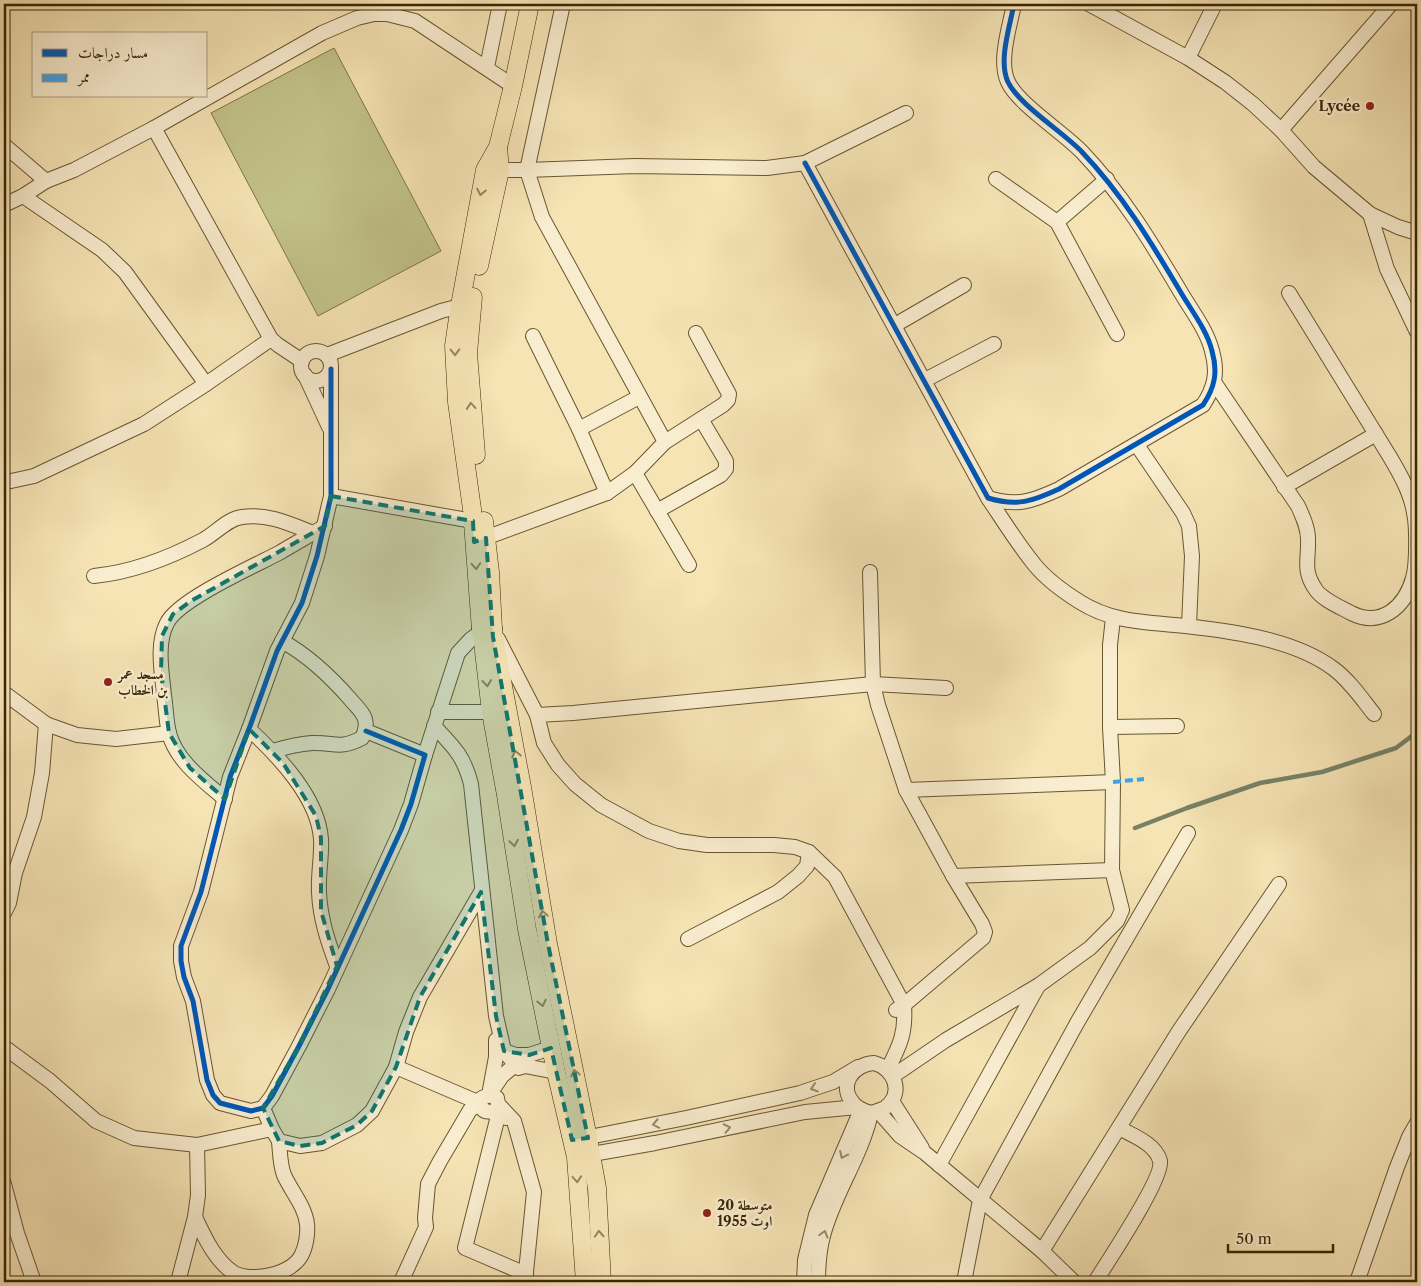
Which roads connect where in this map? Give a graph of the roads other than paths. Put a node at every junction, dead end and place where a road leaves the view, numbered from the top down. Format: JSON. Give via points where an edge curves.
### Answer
{"nodes":[{"id":1,"x":500,"y":4,"type":"edge"},
{"id":2,"x":530,"y":4,"type":"edge"},
{"id":3,"x":563,"y":4,"type":"edge"},
{"id":4,"x":1014,"y":4,"type":"edge"},
{"id":5,"x":1216,"y":4,"type":"edge"},
{"id":6,"x":1391,"y":4,"type":"edge"},
{"id":7,"x":1093,"y":5,"type":"edge"},
{"id":8,"x":1188,"y":58,"type":"junction"},
{"id":9,"x":487,"y":67,"type":"junction"},
{"id":10,"x":513,"y":86,"type":"junction"},
{"id":11,"x":208,"y":97,"type":"edge"},
{"id":12,"x":207,"y":98,"type":"edge"},
{"id":13,"x":906,"y":113,"type":"dead end"},
{"id":14,"x":154,"y":128,"type":"junction"},
{"id":15,"x":1281,"y":130,"type":"junction"},
{"id":16,"x":4,"y":145,"type":"edge"},
{"id":17,"x":805,"y":163,"type":"junction"},
{"id":18,"x":492,"y":170,"type":"junction"},
{"id":19,"x":527,"y":170,"type":"junction"},
{"id":20,"x":996,"y":179,"type":"dead end"},
{"id":21,"x":1107,"y":179,"type":"junction"},
{"id":22,"x":46,"y":181,"type":"junction"},
{"id":23,"x":23,"y":196,"type":"junction"},
{"id":24,"x":4,"y":205,"type":"edge"},
{"id":25,"x":1370,"y":214,"type":"junction"},
{"id":26,"x":1058,"y":222,"type":"junction"},
{"id":27,"x":1417,"y":233,"type":"edge"},
{"id":28,"x":964,"y":285,"type":"dead end"},
{"id":29,"x":1289,"y":293,"type":"dead end"},
{"id":30,"x":466,"y":307,"type":"junction"},
{"id":31,"x":895,"y":325,"type":"junction"},
{"id":32,"x":1417,"y":332,"type":"edge"},
{"id":33,"x":696,"y":333,"type":"dead end"},
{"id":34,"x":1117,"y":334,"type":"dead end"},
{"id":35,"x":533,"y":336,"type":"dead end"},
{"id":36,"x":271,"y":339,"type":"junction"},
{"id":37,"x":994,"y":344,"type":"dead end"},
{"id":38,"x":302,"y":361,"type":"junction"},
{"id":39,"x":329,"y":362,"type":"junction"},
{"id":40,"x":305,"y":375,"type":"junction"},
{"id":41,"x":925,"y":380,"type":"junction"},
{"id":42,"x":1214,"y":382,"type":"junction"},
{"id":43,"x":206,"y":384,"type":"junction"},
{"id":44,"x":639,"y":397,"type":"junction"},
{"id":45,"x":701,"y":419,"type":"junction"},
{"id":46,"x":331,"y":430,"type":"junction"},
{"id":47,"x":579,"y":430,"type":"junction"},
{"id":48,"x":1376,"y":434,"type":"junction"},
{"id":49,"x":665,"y":442,"type":"junction"},
{"id":50,"x":1137,"y":445,"type":"junction"},
{"id":51,"x":635,"y":473,"type":"junction"},
{"id":52,"x":4,"y":481,"type":"edge"},
{"id":53,"x":1284,"y":487,"type":"junction"},
{"id":54,"x":607,"y":493,"type":"junction"},
{"id":55,"x":331,"y":496,"type":"junction"},
{"id":56,"x":988,"y":498,"type":"junction"},
{"id":57,"x":657,"y":511,"type":"junction"},
{"id":58,"x":473,"y":521,"type":"junction"},
{"id":59,"x":319,"y":529,"type":"junction"},
{"id":60,"x":480,"y":540,"type":"junction"},
{"id":61,"x":689,"y":565,"type":"dead end"},
{"id":62,"x":870,"y":572,"type":"dead end"},
{"id":63,"x":94,"y":576,"type":"dead end"},
{"id":64,"x":1113,"y":618,"type":"junction"},
{"id":65,"x":1189,"y":626,"type":"junction"},
{"id":66,"x":487,"y":632,"type":"junction"},
{"id":67,"x":282,"y":641,"type":"junction"},
{"id":68,"x":873,"y":684,"type":"junction"},
{"id":69,"x":946,"y":688,"type":"dead end"},
{"id":70,"x":4,"y":693,"type":"edge"},
{"id":71,"x":438,"y":712,"type":"junction"},
{"id":72,"x":491,"y":712,"type":"junction"},
{"id":73,"x":1374,"y":714,"type":"dead end"},
{"id":74,"x":537,"y":715,"type":"junction"},
{"id":75,"x":46,"y":724,"type":"junction"},
{"id":76,"x":434,"y":726,"type":"junction"},
{"id":77,"x":1177,"y":726,"type":"dead end"},
{"id":78,"x":1110,"y":727,"type":"junction"},
{"id":79,"x":249,"y":729,"type":"junction"},
{"id":80,"x":366,"y":731,"type":"junction"},
{"id":81,"x":169,"y":733,"type":"junction"},
{"id":82,"x":273,"y":751,"type":"junction"},
{"id":83,"x":425,"y":755,"type":"junction"},
{"id":84,"x":1113,"y":782,"type":"junction"},
{"id":85,"x":906,"y":790,"type":"junction"},
{"id":86,"x":225,"y":799,"type":"junction"},
{"id":87,"x":1188,"y":833,"type":"dead end"},
{"id":88,"x":809,"y":852,"type":"junction"},
{"id":89,"x":1112,"y":870,"type":"junction"},
{"id":90,"x":953,"y":876,"type":"junction"},
{"id":91,"x":1279,"y":884,"type":"dead end"},
{"id":92,"x":481,"y":892,"type":"junction"},
{"id":93,"x":1122,"y":910,"type":"junction"},
{"id":94,"x":4,"y":913,"type":"edge"},
{"id":95,"x":1136,"y":920,"type":"junction"},
{"id":96,"x":688,"y":939,"type":"dead end"},
{"id":97,"x":337,"y":966,"type":"junction"},
{"id":98,"x":1039,"y":985,"type":"junction"},
{"id":99,"x":900,"y":1008,"type":"junction"},
{"id":100,"x":496,"y":1016,"type":"junction"},
{"id":101,"x":4,"y":1047,"type":"edge"},
{"id":102,"x":551,"y":1048,"type":"junction"},
{"id":103,"x":516,"y":1059,"type":"junction"},
{"id":104,"x":396,"y":1067,"type":"junction"},
{"id":105,"x":858,"y":1067,"type":"junction"},
{"id":106,"x":556,"y":1072,"type":"junction"},
{"id":107,"x":890,"y":1073,"type":"junction"},
{"id":108,"x":892,"y":1101,"type":"junction"},
{"id":109,"x":492,"y":1106,"type":"junction"},
{"id":110,"x":263,"y":1108,"type":"junction"},
{"id":111,"x":867,"y":1110,"type":"junction"},
{"id":112,"x":1417,"y":1123,"type":"edge"},
{"id":113,"x":1119,"y":1128,"type":"junction"},
{"id":114,"x":276,"y":1135,"type":"junction"},
{"id":115,"x":197,"y":1145,"type":"junction"},
{"id":116,"x":582,"y":1147,"type":"junction"},
{"id":117,"x":925,"y":1153,"type":"junction"},
{"id":118,"x":939,"y":1165,"type":"junction"},
{"id":119,"x":4,"y":1184,"type":"edge"},
{"id":120,"x":980,"y":1200,"type":"junction"},
{"id":121,"x":194,"y":1217,"type":"junction"},
{"id":122,"x":1042,"y":1251,"type":"junction"},
{"id":123,"x":526,"y":1278,"type":"edge"},
{"id":124,"x":34,"y":1282,"type":"edge"},
{"id":125,"x":178,"y":1282,"type":"edge"},
{"id":126,"x":401,"y":1282,"type":"edge"},
{"id":127,"x":585,"y":1282,"type":"edge"},
{"id":128,"x":602,"y":1282,"type":"edge"},
{"id":129,"x":804,"y":1282,"type":"edge"},
{"id":130,"x":818,"y":1282,"type":"edge"},
{"id":131,"x":964,"y":1282,"type":"edge"},
{"id":132,"x":1074,"y":1282,"type":"edge"},
{"id":133,"x":1095,"y":1282,"type":"edge"},
{"id":134,"x":1357,"y":1282,"type":"edge"}],
"edges":[{"from":1,"to":9,"type":"street"},
{"from":2,"to":10,"type":"main road"},
{"from":3,"to":19,"type":"street"},
{"from":4,"to":21,"type":"street","via":[[1004,59],[1009,83],[1018,96],[1080,150]]},
{"from":5,"to":8,"type":"street"},
{"from":6,"to":15,"type":"street"},
{"from":7,"to":8,"type":"street"},
{"from":8,"to":15,"type":"street","via":[[1225,82]]},
{"from":9,"to":10,"type":"street"},
{"from":9,"to":11,"type":"street","via":[[415,21],[374,14],[322,33]]},
{"from":10,"to":18,"type":"main road"},
{"from":12,"to":14,"type":"street"},
{"from":13,"to":17,"type":"street"},
{"from":14,"to":22,"type":"street"},
{"from":14,"to":36,"type":"street"},
{"from":15,"to":25,"type":"street","via":[[1314,167]]},
{"from":16,"to":22,"type":"street"},
{"from":17,"to":19,"type":"street","via":[[767,168],[635,166]]},
{"from":17,"to":31,"type":"street"},
{"from":18,"to":19,"type":"street"},
{"from":18,"to":30,"type":"main road"},
{"from":19,"to":44,"type":"street","via":[[542,217]]},
{"from":20,"to":26,"type":"street"},
{"from":21,"to":26,"type":"street"},
{"from":21,"to":42,"type":"street","via":[[1140,224],[1204,330],[1212,350]]},
{"from":22,"to":23,"type":"street"},
{"from":23,"to":24,"type":"street"},
{"from":23,"to":43,"type":"street","via":[[102,250],[125,272]]},
{"from":25,"to":27,"type":"street"},
{"from":25,"to":32,"type":"street","via":[[1388,269]]},
{"from":26,"to":34,"type":"street"},
{"from":28,"to":31,"type":"street"},
{"from":29,"to":48,"type":"street"},
{"from":30,"to":39,"type":"street","via":[[441,311]]},
{"from":30,"to":58,"type":"main road","one_way":true,"via":[[454,346],[457,402]]},
{"from":60,"to":30,"type":"main road","one_way":true},
{"from":31,"to":41,"type":"street"},
{"from":33,"to":45,"type":"street","via":[[729,394],[723,405]]},
{"from":35,"to":47,"type":"street"},
{"from":36,"to":38,"type":"street"},
{"from":36,"to":43,"type":"street"},
{"from":37,"to":41,"type":"street"},
{"from":38,"to":39,"type":"street","via":[[308,354],[318,351]]},
{"from":38,"to":40,"type":"street"},
{"from":39,"to":40,"type":"street","via":[[326,377],[318,381]]},
{"from":39,"to":46,"type":"street"},
{"from":40,"to":46,"type":"street"},
{"from":41,"to":56,"type":"street"},
{"from":42,"to":50,"type":"street","via":[[1212,392],[1203,405]]},
{"from":42,"to":53,"type":"street"},
{"from":43,"to":52,"type":"street","via":[[144,424],[34,476]]},
{"from":44,"to":47,"type":"street"},
{"from":44,"to":49,"type":"street"},
{"from":45,"to":49,"type":"street"},
{"from":45,"to":57,"type":"street","via":[[726,461],[726,469]]},
{"from":46,"to":55,"type":"street"},
{"from":47,"to":54,"type":"street"},
{"from":48,"to":53,"type":"street"},
{"from":48,"to":53,"type":"street","via":[[1403,481],[1416,527],[1413,577],[1403,602],[1382,618],[1360,617],[1317,592],[1307,574],[1306,524]]},
{"from":49,"to":51,"type":"street"},
{"from":50,"to":56,"type":"street","via":[[1036,500],[1003,502]]},
{"from":50,"to":65,"type":"street","via":[[1189,526],[1192,556]]},
{"from":51,"to":54,"type":"street"},
{"from":51,"to":57,"type":"street"},
{"from":54,"to":60,"type":"street"},
{"from":55,"to":58,"type":"street"},
{"from":55,"to":59,"type":"street"},
{"from":56,"to":64,"type":"street","via":[[1034,565],[1081,603]]},
{"from":57,"to":61,"type":"street"},
{"from":58,"to":60,"type":"main road"},
{"from":59,"to":63,"type":"street","via":[[257,516],[240,517],[157,562],[116,574]]},
{"from":59,"to":67,"type":"street","via":[[302,603]]},
{"from":59,"to":81,"type":"street","via":[[191,600],[173,614],[162,636],[161,649]]},
{"from":60,"to":66,"type":"main road"},
{"from":62,"to":68,"type":"street"},
{"from":64,"to":65,"type":"street"},
{"from":64,"to":78,"type":"street"},
{"from":65,"to":73,"type":"street","via":[[1272,641],[1313,656],[1352,686]]},
{"from":66,"to":71,"type":"street","via":[[471,639],[458,653]]},
{"from":66,"to":72,"type":"main road","one_way":true},
{"from":66,"to":74,"type":"street"},
{"from":116,"to":66,"type":"main road","one_way":true,"via":[[522,787]]},
{"from":67,"to":79,"type":"street"},
{"from":67,"to":80,"type":"street","via":[[300,651],[335,682],[366,720]]},
{"from":68,"to":69,"type":"street"},
{"from":68,"to":74,"type":"street"},
{"from":68,"to":85,"type":"street"},
{"from":70,"to":75,"type":"street"},
{"from":71,"to":72,"type":"street"},
{"from":71,"to":76,"type":"street"},
{"from":72,"to":102,"type":"main road","one_way":true,"via":[[527,929]]},
{"from":74,"to":88,"type":"street","via":[[544,743],[575,784],[601,804],[648,831],[679,841],[707,845],[774,845]]},
{"from":75,"to":81,"type":"street","via":[[77,735],[116,739]]},
{"from":75,"to":94,"type":"street","via":[[34,816]]},
{"from":76,"to":83,"type":"street"},
{"from":76,"to":92,"type":"street","via":[[457,750],[467,767]]},
{"from":77,"to":78,"type":"street"},
{"from":78,"to":84,"type":"street"},
{"from":79,"to":82,"type":"street"},
{"from":79,"to":86,"type":"street","via":[[230,776]]},
{"from":80,"to":82,"type":"street","via":[[362,738],[341,746],[301,744]]},
{"from":80,"to":83,"type":"street"},
{"from":81,"to":86,"type":"street","via":[[190,768]]},
{"from":82,"to":97,"type":"street","via":[[308,799],[316,816],[321,838],[321,911]]},
{"from":83,"to":97,"type":"street","via":[[401,830]]},
{"from":84,"to":85,"type":"street"},
{"from":84,"to":89,"type":"street"},
{"from":85,"to":90,"type":"street"},
{"from":86,"to":110,"type":"street","via":[[200,892],[180,946],[181,962],[194,1001],[207,1080],[213,1095],[220,1103],[234,1108],[251,1111]]},
{"from":87,"to":95,"type":"street"},
{"from":88,"to":96,"type":"street","via":[[807,866],[778,892]]},
{"from":88,"to":99,"type":"street","via":[[835,877]]},
{"from":89,"to":90,"type":"street"},
{"from":89,"to":93,"type":"street"},
{"from":90,"to":99,"type":"street","via":[[982,924],[983,938]]},
{"from":91,"to":113,"type":"street","via":[[1179,1031]]},
{"from":92,"to":100,"type":"street"},
{"from":92,"to":104,"type":"street","via":[[420,997]]},
{"from":93,"to":95,"type":"street"},
{"from":93,"to":98,"type":"street","via":[[1118,920],[1090,948]]},
{"from":95,"to":120,"type":"street"},
{"from":97,"to":110,"type":"street","via":[[300,1046]]},
{"from":98,"to":107,"type":"street"},
{"from":98,"to":118,"type":"street"},
{"from":99,"to":107,"type":"street","via":[[906,1023]]},
{"from":100,"to":103,"type":"street"},
{"from":100,"to":109,"type":"street"},
{"from":101,"to":115,"type":"street","via":[[50,1080],[96,1121],[134,1138]]},
{"from":102,"to":103,"type":"street"},
{"from":102,"to":106,"type":"main road"},
{"from":103,"to":106,"type":"street"},
{"from":103,"to":109,"type":"street","via":[[502,1076]]},
{"from":104,"to":109,"type":"street"},
{"from":104,"to":114,"type":"street","via":[[372,1111],[357,1125],[322,1143],[300,1146]]},
{"from":105,"to":107,"type":"street","via":[[874,1063]]},
{"from":105,"to":111,"type":"street","via":[[848,1081],[847,1090],[849,1098]]},
{"from":105,"to":116,"type":"street","one_way":true,"via":[[833,1082],[800,1093]]},
{"from":106,"to":116,"type":"main road"},
{"from":107,"to":108,"type":"street","via":[[896,1084]]},
{"from":108,"to":111,"type":"street","via":[[886,1108]]},
{"from":108,"to":117,"type":"street"},
{"from":109,"to":123,"type":"street","via":[[514,1121],[534,1192]]},
{"from":109,"to":123,"type":"street","via":[[466,1248]]},
{"from":109,"to":126,"type":"street","via":[[470,1110],[428,1184],[426,1227]]},
{"from":110,"to":114,"type":"street"},
{"from":116,"to":111,"type":"street","one_way":true,"via":[[805,1112]]},
{"from":111,"to":117,"type":"street"},
{"from":111,"to":129,"type":"street","one_way":true,"via":[[816,1215],[805,1260]]},
{"from":130,"to":111,"type":"street","one_way":true,"via":[[823,1236],[866,1133]]},
{"from":112,"to":134,"type":"street","via":[[1397,1167]]},
{"from":113,"to":122,"type":"street"},
{"from":113,"to":133,"type":"street","via":[[1156,1153],[1159,1170]]},
{"from":114,"to":115,"type":"street"},
{"from":114,"to":121,"type":"street","via":[[284,1174],[307,1224],[302,1256],[277,1273],[262,1278],[247,1277],[234,1272],[212,1250]]},
{"from":115,"to":121,"type":"street","via":[[198,1195]]},
{"from":116,"to":127,"type":"main road","one_way":true},
{"from":128,"to":116,"type":"main road","one_way":true,"via":[[597,1188]]},
{"from":117,"to":118,"type":"street"},
{"from":118,"to":120,"type":"street"},
{"from":119,"to":124,"type":"street"},
{"from":120,"to":122,"type":"street"},
{"from":120,"to":131,"type":"street"},
{"from":121,"to":125,"type":"street"},
{"from":122,"to":132,"type":"street"}]}
